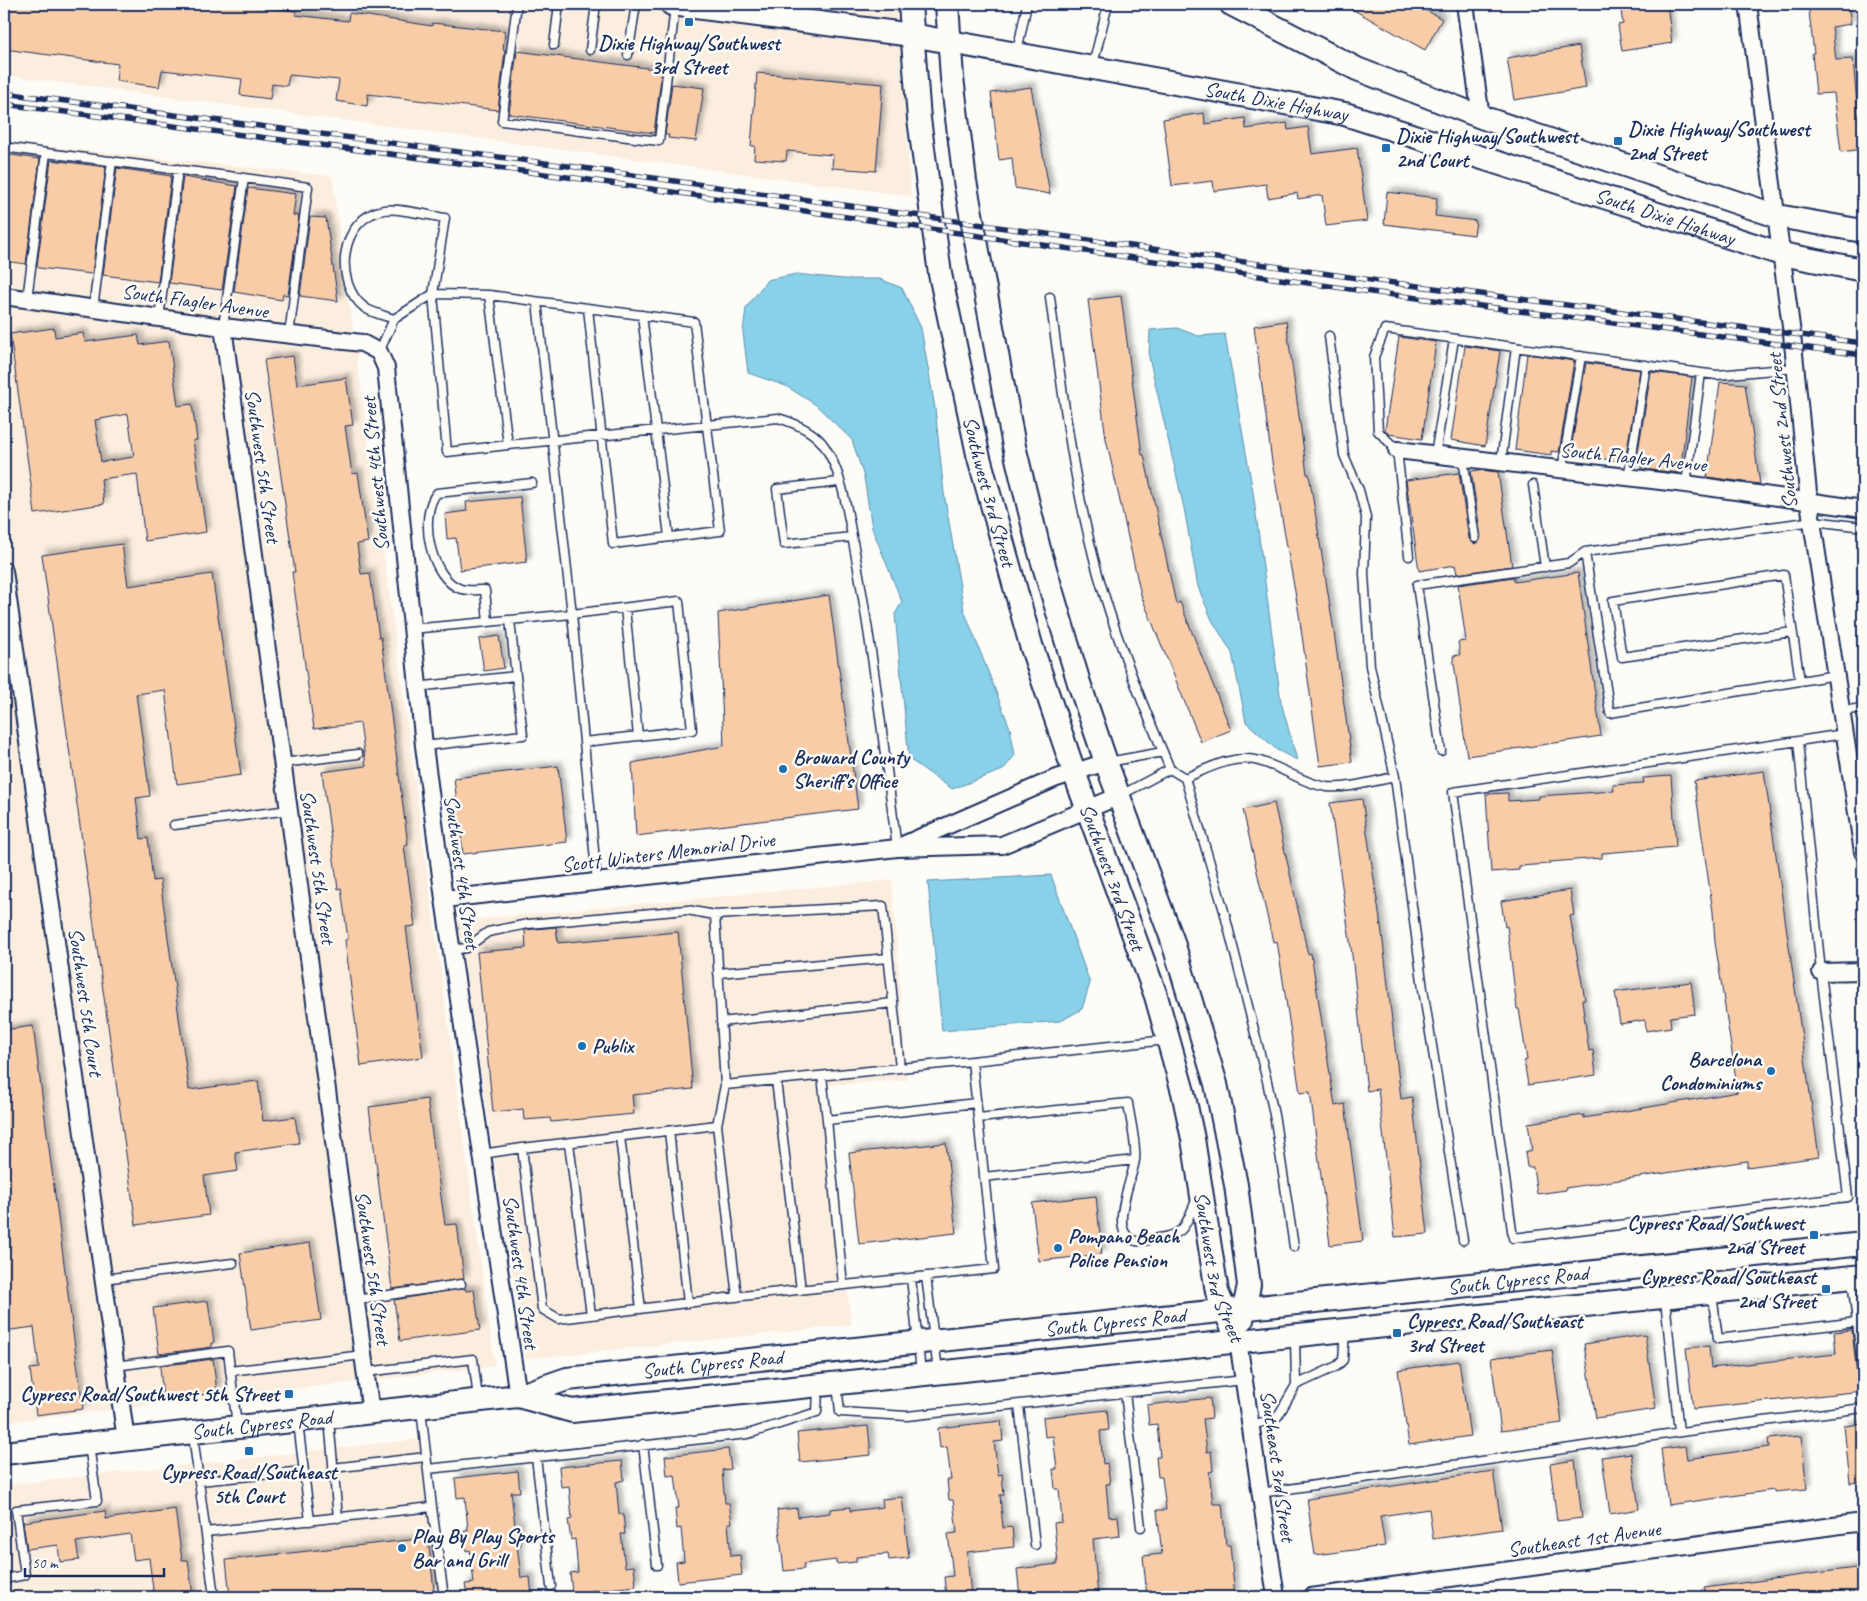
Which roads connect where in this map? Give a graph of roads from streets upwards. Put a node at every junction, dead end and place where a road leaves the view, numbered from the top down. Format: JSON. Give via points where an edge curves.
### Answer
{"nodes":[{"id":1,"x":674,"y":4,"type":"edge"},
{"id":2,"x":910,"y":4,"type":"edge"},
{"id":3,"x":947,"y":4,"type":"edge"},
{"id":4,"x":1232,"y":4,"type":"edge"},
{"id":5,"x":1465,"y":4,"type":"edge"},
{"id":6,"x":1748,"y":4,"type":"edge"},
{"id":7,"x":732,"y":8,"type":"edge"},
{"id":8,"x":912,"y":35,"type":"junction"},
{"id":9,"x":948,"y":42,"type":"junction"},
{"id":10,"x":1481,"y":117,"type":"junction"},
{"id":11,"x":1777,"y":216,"type":"junction"},
{"id":12,"x":1863,"y":231,"type":"edge"},
{"id":13,"x":1782,"y":254,"type":"junction"},
{"id":14,"x":1863,"y":270,"type":"edge"},
{"id":15,"x":4,"y":296,"type":"edge"},
{"id":16,"x":223,"y":327,"type":"junction"},
{"id":17,"x":379,"y":352,"type":"joint"},
{"id":18,"x":1397,"y":450,"type":"road end"},
{"id":19,"x":1809,"y":502,"type":"junction"},
{"id":20,"x":1863,"y":509,"type":"edge"},
{"id":21,"x":4,"y":571,"type":"edge"},
{"id":22,"x":1106,"y":762,"type":"junction"},
{"id":23,"x":1856,"y":764,"type":"edge"},
{"id":24,"x":1074,"y":772,"type":"junction"},
{"id":25,"x":1119,"y":796,"type":"junction"},
{"id":26,"x":1087,"y":808,"type":"junction"},
{"id":27,"x":1863,"y":845,"type":"edge"},
{"id":28,"x":897,"y":848,"type":"junction"},
{"id":29,"x":444,"y":899,"type":"junction"},
{"id":30,"x":1863,"y":971,"type":"edge"},
{"id":31,"x":1821,"y":972,"type":"road end"},
{"id":32,"x":1863,"y":1244,"type":"edge"},
{"id":33,"x":1857,"y":1277,"type":"edge"},
{"id":34,"x":1235,"y":1309,"type":"junction"},
{"id":35,"x":1238,"y":1341,"type":"junction"},
{"id":36,"x":518,"y":1396,"type":"junction"},
{"id":37,"x":371,"y":1413,"type":"junction"},
{"id":38,"x":126,"y":1440,"type":"junction"},
{"id":39,"x":4,"y":1453,"type":"edge"},
{"id":40,"x":1863,"y":1522,"type":"edge"},
{"id":41,"x":1276,"y":1597,"type":"edge"},
{"id":42,"x":1311,"y":1597,"type":"edge"}],
"edges":[{"from":1,"to":7,"type":"street","name":"South Dixie Highway"},
{"from":2,"to":8,"type":"street","name":"Southwest 3rd Street"},
{"from":3,"to":9,"type":"street","name":"Southwest 3rd Street"},
{"from":4,"to":10,"type":"street","name":"South Dixie Highway","via":[[1358,68]]},
{"from":5,"to":10,"type":"street"},
{"from":6,"to":11,"type":"street","name":"Southwest 2nd Street"},
{"from":7,"to":8,"type":"street","name":"South Dixie Highway"},
{"from":8,"to":9,"type":"street","name":"South Dixie Highway"},
{"from":8,"to":24,"type":"street","name":"Southwest 3rd Street","via":[[919,119],[940,274],[965,400],[1012,584]]},
{"from":9,"to":13,"type":"street","name":"South Dixie Highway","via":[[1344,114]]},
{"from":9,"to":22,"type":"street","name":"Southwest 3rd Street","via":[[966,181],[1014,446],[1057,611]]},
{"from":10,"to":11,"type":"street","name":"South Dixie Highway"},
{"from":11,"to":12,"type":"street","name":"South Dixie Highway"},
{"from":11,"to":13,"type":"street","name":"Southwest 2nd Street"},
{"from":13,"to":14,"type":"street","name":"South Dixie Highway"},
{"from":13,"to":19,"type":"street","name":"Southwest 2nd Street"},
{"from":15,"to":16,"type":"street","name":"South Flagler Avenue"},
{"from":16,"to":17,"type":"street","name":"South Flagler Avenue","via":[[362,343]]},
{"from":16,"to":37,"type":"street","name":"Southwest 5th Street"},
{"from":17,"to":29,"type":"street","name":"Southwest 4th Street","via":[[386,368],[416,687]]},
{"from":18,"to":19,"type":"street","name":"South Flagler Avenue"},
{"from":19,"to":20,"type":"street","name":"South Flagler Avenue"},
{"from":19,"to":23,"type":"street","name":"Southwest 2nd Street","via":[[1844,734]]},
{"from":21,"to":38,"type":"street","name":"Southwest 5th Court"},
{"from":22,"to":24,"type":"street","name":"Scott Winters Memorial Drive"},
{"from":22,"to":25,"type":"street","name":"Southwest 3rd Street"},
{"from":23,"to":27,"type":"street","name":"Southwest 2nd Street"},
{"from":24,"to":26,"type":"street","name":"Southwest 3rd Street"},
{"from":24,"to":28,"type":"street","name":"Scott Winters Memorial Drive"},
{"from":25,"to":26,"type":"street","name":"Scott Winters Memorial Drive"},
{"from":25,"to":34,"type":"street","name":"Southwest 3rd Street","via":[[1172,939],[1216,1084],[1249,1286]]},
{"from":26,"to":28,"type":"street","name":"Scott Winters Memorial Drive","via":[[1002,845]]},
{"from":26,"to":34,"type":"street","name":"Southwest 3rd Street","via":[[1139,945],[1169,1039],[1202,1188],[1217,1292]]},
{"from":28,"to":29,"type":"street","name":"Scott Winters Memorial Drive"},
{"from":29,"to":36,"type":"street","name":"Southwest 4th Street"},
{"from":30,"to":31,"type":"street"},
{"from":32,"to":34,"type":"street","name":"South Cypress Road"},
{"from":33,"to":35,"type":"street","name":"South Cypress Road"},
{"from":34,"to":35,"type":"street","name":"Southwest 3rd Street"},
{"from":34,"to":36,"type":"street","name":"South Cypress Road","via":[[567,1379]]},
{"from":35,"to":36,"type":"street","name":"South Cypress Road","via":[[572,1411]]},
{"from":35,"to":41,"type":"street","name":"Southeast 3rd Street"},
{"from":36,"to":37,"type":"street","name":"South Cypress Road"},
{"from":37,"to":38,"type":"street","name":"South Cypress Road"},
{"from":38,"to":39,"type":"street","name":"South Cypress Road"},
{"from":40,"to":42,"type":"street","name":"Southeast 1st Avenue"}]}
